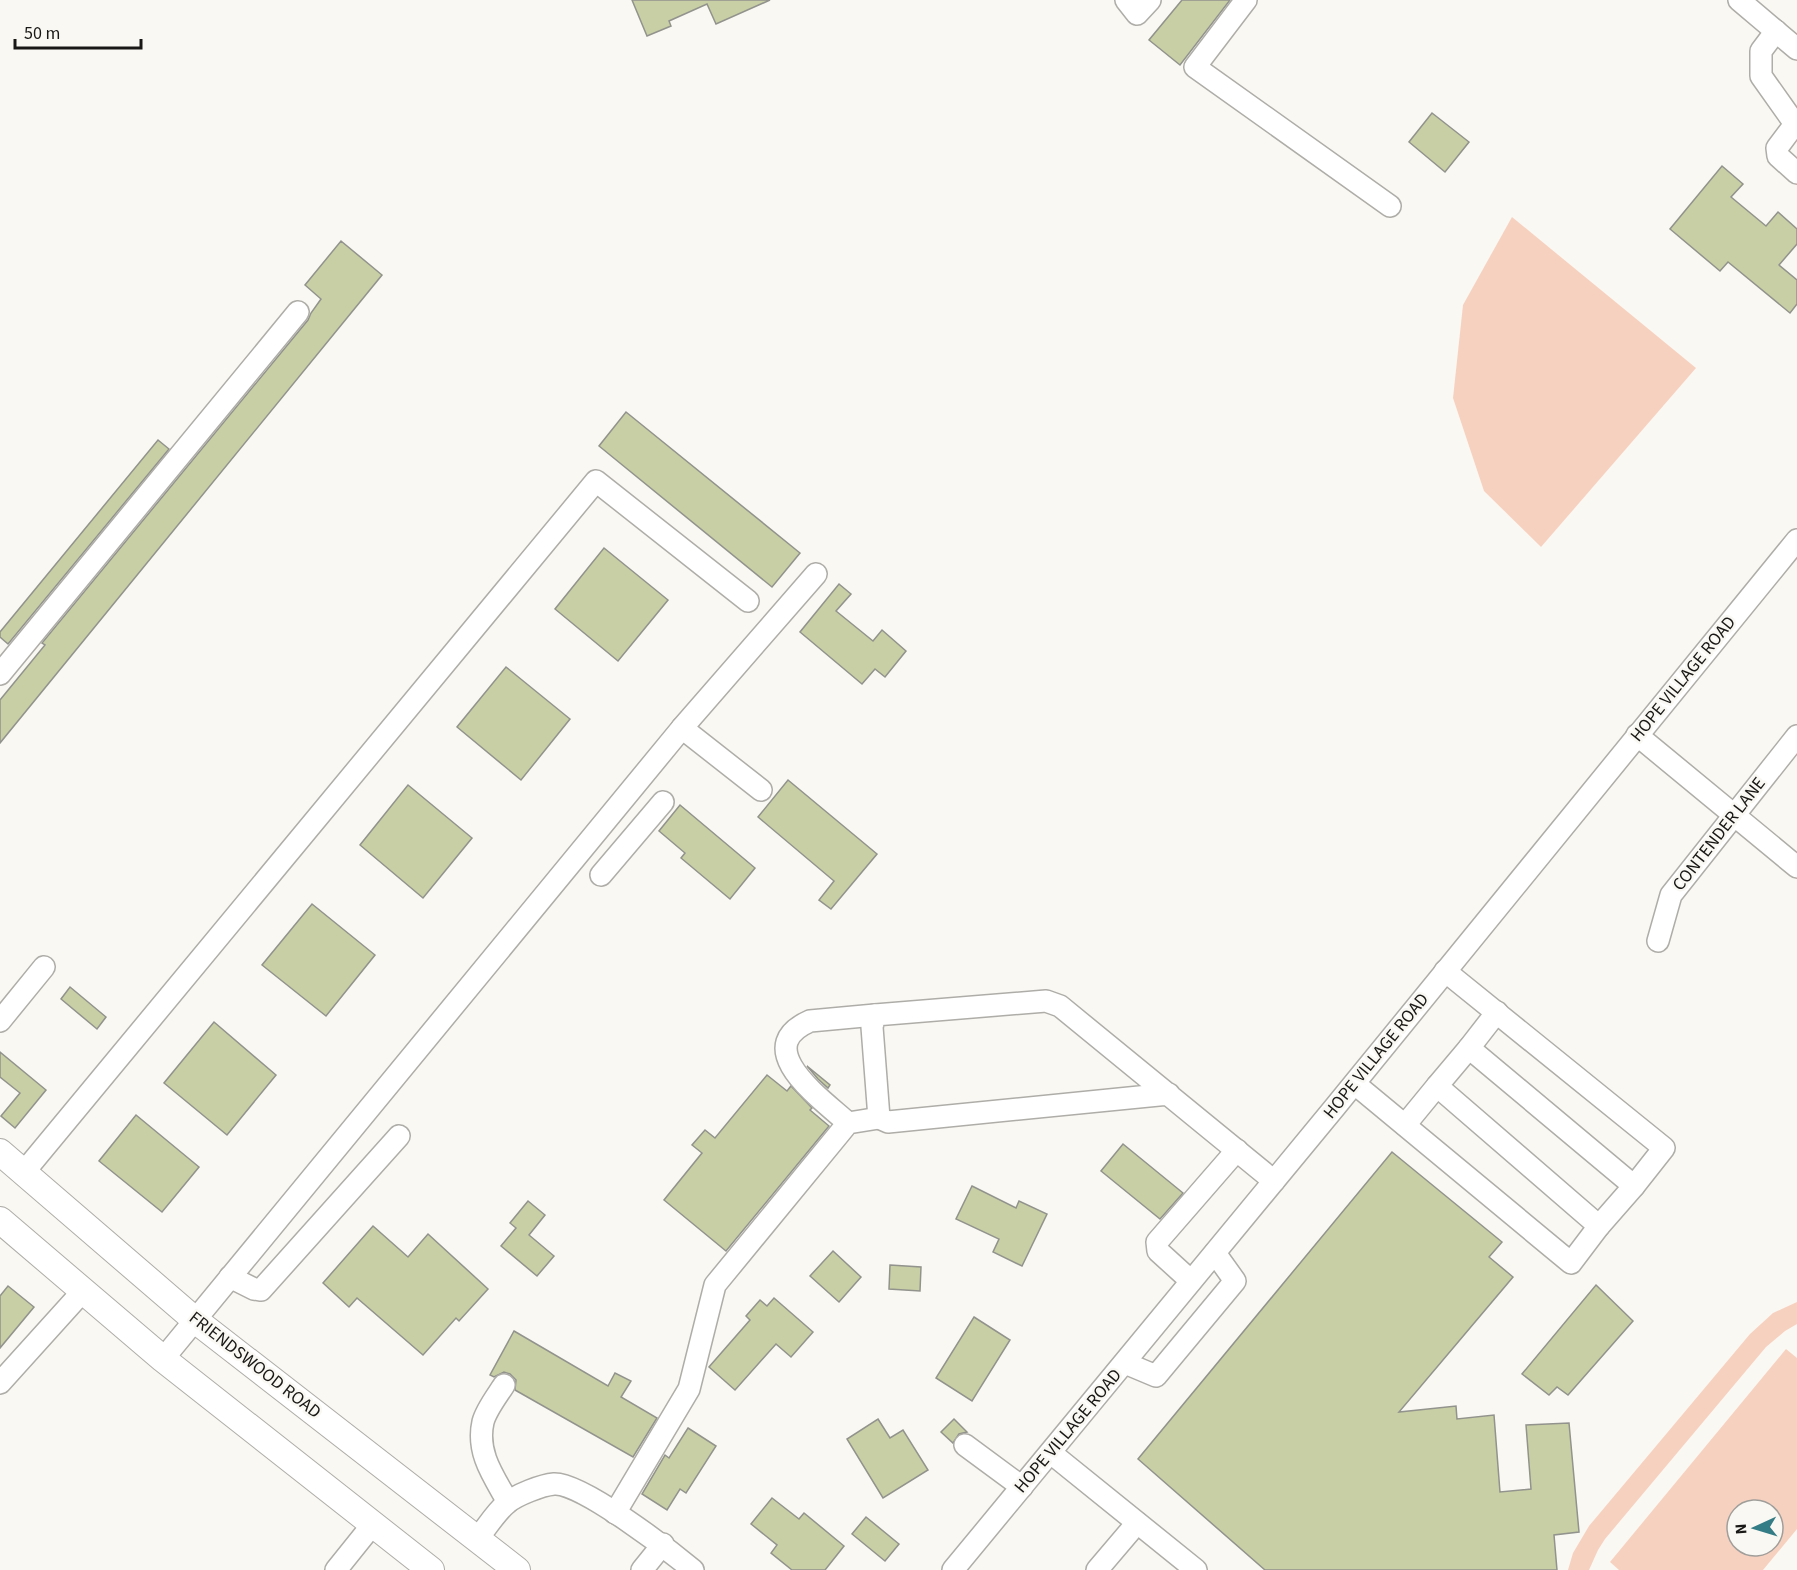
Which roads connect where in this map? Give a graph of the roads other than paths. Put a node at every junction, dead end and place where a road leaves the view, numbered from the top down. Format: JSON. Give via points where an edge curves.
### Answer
{"nodes":[{"id":1,"x":1126,"y":0,"type":"edge"},
{"id":2,"x":1150,"y":0,"type":"edge"},
{"id":3,"x":1246,"y":0,"type":"edge"},
{"id":4,"x":1739,"y":0,"type":"edge"},
{"id":5,"x":1776,"y":32,"type":"junction"},
{"id":6,"x":1797,"y":49,"type":"edge"},
{"id":7,"x":1797,"y":173,"type":"edge"},
{"id":8,"x":1390,"y":206,"type":"dead end"},
{"id":9,"x":298,"y":312,"type":"dead end"},
{"id":10,"x":1797,"y":540,"type":"edge"},
{"id":11,"x":816,"y":574,"type":"dead end"},
{"id":12,"x":748,"y":601,"type":"dead end"},
{"id":13,"x":0,"y":674,"type":"edge"},
{"id":14,"x":682,"y":728,"type":"junction"},
{"id":15,"x":1637,"y":735,"type":"junction"},
{"id":16,"x":1797,"y":736,"type":"edge"},
{"id":17,"x":760,"y":790,"type":"dead end"},
{"id":18,"x":622,"y":800,"type":"junction"},
{"id":19,"x":663,"y":802,"type":"dead end"},
{"id":20,"x":1733,"y":814,"type":"junction"},
{"id":21,"x":647,"y":820,"type":"junction"},
{"id":22,"x":1797,"y":867,"type":"edge"},
{"id":23,"x":600,"y":874,"type":"dead end"},
{"id":24,"x":1658,"y":941,"type":"dead end"},
{"id":25,"x":44,"y":967,"type":"dead end"},
{"id":26,"x":1445,"y":971,"type":"junction"},
{"id":27,"x":1497,"y":1012,"type":"junction"},
{"id":28,"x":875,"y":1015,"type":"junction"},
{"id":29,"x":0,"y":1021,"type":"edge"},
{"id":30,"x":1469,"y":1048,"type":"junction"},
{"id":31,"x":1355,"y":1084,"type":"junction"},
{"id":32,"x":1437,"y":1086,"type":"junction"},
{"id":33,"x":1168,"y":1094,"type":"junction"},
{"id":34,"x":879,"y":1118,"type":"junction"},
{"id":35,"x":848,"y":1123,"type":"junction"},
{"id":36,"x":1405,"y":1125,"type":"junction"},
{"id":37,"x":399,"y":1136,"type":"dead end"},
{"id":38,"x":1237,"y":1150,"type":"junction"},
{"id":39,"x":0,"y":1152,"type":"edge"},
{"id":40,"x":24,"y":1172,"type":"junction"},
{"id":41,"x":1274,"y":1181,"type":"junction"},
{"id":42,"x":1634,"y":1186,"type":"junction"},
{"id":43,"x":0,"y":1220,"type":"edge"},
{"id":44,"x":1599,"y":1226,"type":"junction"},
{"id":45,"x":1215,"y":1253,"type":"junction"},
{"id":46,"x":230,"y":1277,"type":"junction"},
{"id":47,"x":1191,"y":1281,"type":"junction"},
{"id":48,"x":83,"y":1291,"type":"junction"},
{"id":49,"x":195,"y":1320,"type":"junction"},
{"id":50,"x":163,"y":1359,"type":"junction"},
{"id":51,"x":1125,"y":1363,"type":"junction"},
{"id":52,"x":0,"y":1383,"type":"edge"},
{"id":53,"x":504,"y":1385,"type":"dead end"},
{"id":54,"x":965,"y":1444,"type":"dead end"},
{"id":55,"x":1051,"y":1453,"type":"junction"},
{"id":56,"x":1022,"y":1486,"type":"junction"},
{"id":57,"x":508,"y":1502,"type":"junction"},
{"id":58,"x":615,"y":1513,"type":"junction"},
{"id":59,"x":1137,"y":1523,"type":"junction"},
{"id":60,"x":373,"y":1524,"type":"junction"},
{"id":61,"x":478,"y":1538,"type":"junction"},
{"id":62,"x":663,"y":1544,"type":"junction"},
{"id":63,"x":1109,"y":1566,"type":"edge"},
{"id":64,"x":961,"y":1567,"type":"edge"},
{"id":65,"x":424,"y":1568,"type":"edge"},
{"id":66,"x":336,"y":1570,"type":"edge"},
{"id":67,"x":517,"y":1570,"type":"edge"},
{"id":68,"x":642,"y":1570,"type":"edge"},
{"id":69,"x":693,"y":1570,"type":"edge"},
{"id":70,"x":1196,"y":1570,"type":"edge"}],
"edges":[{"from":1,"to":2,"type":"street","via":[[1137,14]]},
{"from":3,"to":8,"type":"street","via":[[1195,67]]},
{"from":4,"to":5,"type":"street"},
{"from":5,"to":6,"type":"street"},
{"from":5,"to":7,"type":"street","via":[[1761,51],[1761,75],[1795,124],[1777,148],[1778,156]]},
{"from":9,"to":13,"type":"street"},
{"from":10,"to":15,"type":"street","name":"HOPE VILLAGE ROAD"},
{"from":11,"to":14,"type":"street"},
{"from":12,"to":40,"type":"street","via":[[596,481]]},
{"from":14,"to":17,"type":"street"},
{"from":14,"to":18,"type":"street"},
{"from":15,"to":20,"type":"street"},
{"from":15,"to":26,"type":"street","name":"HOPE VILLAGE ROAD"},
{"from":16,"to":20,"type":"street","name":"CONTENDER LANE"},
{"from":18,"to":21,"type":"street"},
{"from":18,"to":46,"type":"street"},
{"from":19,"to":21,"type":"street"},
{"from":20,"to":22,"type":"street"},
{"from":20,"to":24,"type":"street","name":"CONTENDER LANE","via":[[1671,895]]},
{"from":21,"to":23,"type":"street"},
{"from":25,"to":29,"type":"street"},
{"from":26,"to":27,"type":"street"},
{"from":26,"to":31,"type":"street","name":"HOPE VILLAGE ROAD"},
{"from":27,"to":30,"type":"street"},
{"from":27,"to":42,"type":"street","via":[[1664,1148]]},
{"from":28,"to":33,"type":"street","via":[[1046,1001],[1060,1006]]},
{"from":28,"to":34,"type":"street","via":[[872,1027]]},
{"from":28,"to":35,"type":"street","via":[[810,1021],[801,1025],[787,1043],[786,1054],[796,1076]]},
{"from":30,"to":32,"type":"street"},
{"from":30,"to":42,"type":"street"},
{"from":31,"to":36,"type":"street"},
{"from":31,"to":41,"type":"street","name":"HOPE VILLAGE ROAD"},
{"from":32,"to":36,"type":"street"},
{"from":32,"to":44,"type":"street"},
{"from":33,"to":34,"type":"street","via":[[888,1122]]},
{"from":33,"to":38,"type":"street"},
{"from":34,"to":35,"type":"street"},
{"from":35,"to":58,"type":"street","via":[[715,1285],[688,1389]]},
{"from":36,"to":44,"type":"street","via":[[1571,1263]]},
{"from":37,"to":46,"type":"street","via":[[261,1290]]},
{"from":38,"to":41,"type":"street"},
{"from":38,"to":47,"type":"street","via":[[1157,1242],[1158,1251]]},
{"from":39,"to":40,"type":"main road","name":"FRIENDSWOOD ROAD"},
{"from":40,"to":49,"type":"main road","name":"FRIENDSWOOD ROAD"},
{"from":41,"to":45,"type":"street","name":"HOPE VILLAGE ROAD"},
{"from":42,"to":44,"type":"street"},
{"from":43,"to":48,"type":"main road"},
{"from":45,"to":47,"type":"street","name":"HOPE VILLAGE ROAD"},
{"from":45,"to":51,"type":"street","via":[[1235,1281],[1155,1376]]},
{"from":46,"to":49,"type":"street"},
{"from":47,"to":51,"type":"street","name":"HOPE VILLAGE ROAD"},
{"from":48,"to":50,"type":"main road"},
{"from":48,"to":52,"type":"street"},
{"from":49,"to":50,"type":"street"},
{"from":49,"to":61,"type":"main road","name":"FRIENDSWOOD ROAD"},
{"from":50,"to":60,"type":"main road"},
{"from":51,"to":55,"type":"street","name":"HOPE VILLAGE ROAD"},
{"from":53,"to":57,"type":"street","via":[[483,1421],[482,1438],[485,1461]]},
{"from":54,"to":56,"type":"street"},
{"from":55,"to":56,"type":"street","name":"HOPE VILLAGE ROAD"},
{"from":55,"to":59,"type":"street"},
{"from":56,"to":64,"type":"street","name":"HOPE VILLAGE ROAD"},
{"from":57,"to":58,"type":"street","via":[[555,1484],[571,1486]]},
{"from":57,"to":61,"type":"street"},
{"from":58,"to":62,"type":"street"},
{"from":59,"to":63,"type":"street"},
{"from":59,"to":70,"type":"street"},
{"from":60,"to":65,"type":"main road"},
{"from":60,"to":66,"type":"street"},
{"from":61,"to":67,"type":"main road","name":"FRIENDSWOOD ROAD"},
{"from":62,"to":68,"type":"street"},
{"from":62,"to":69,"type":"street"}]}
